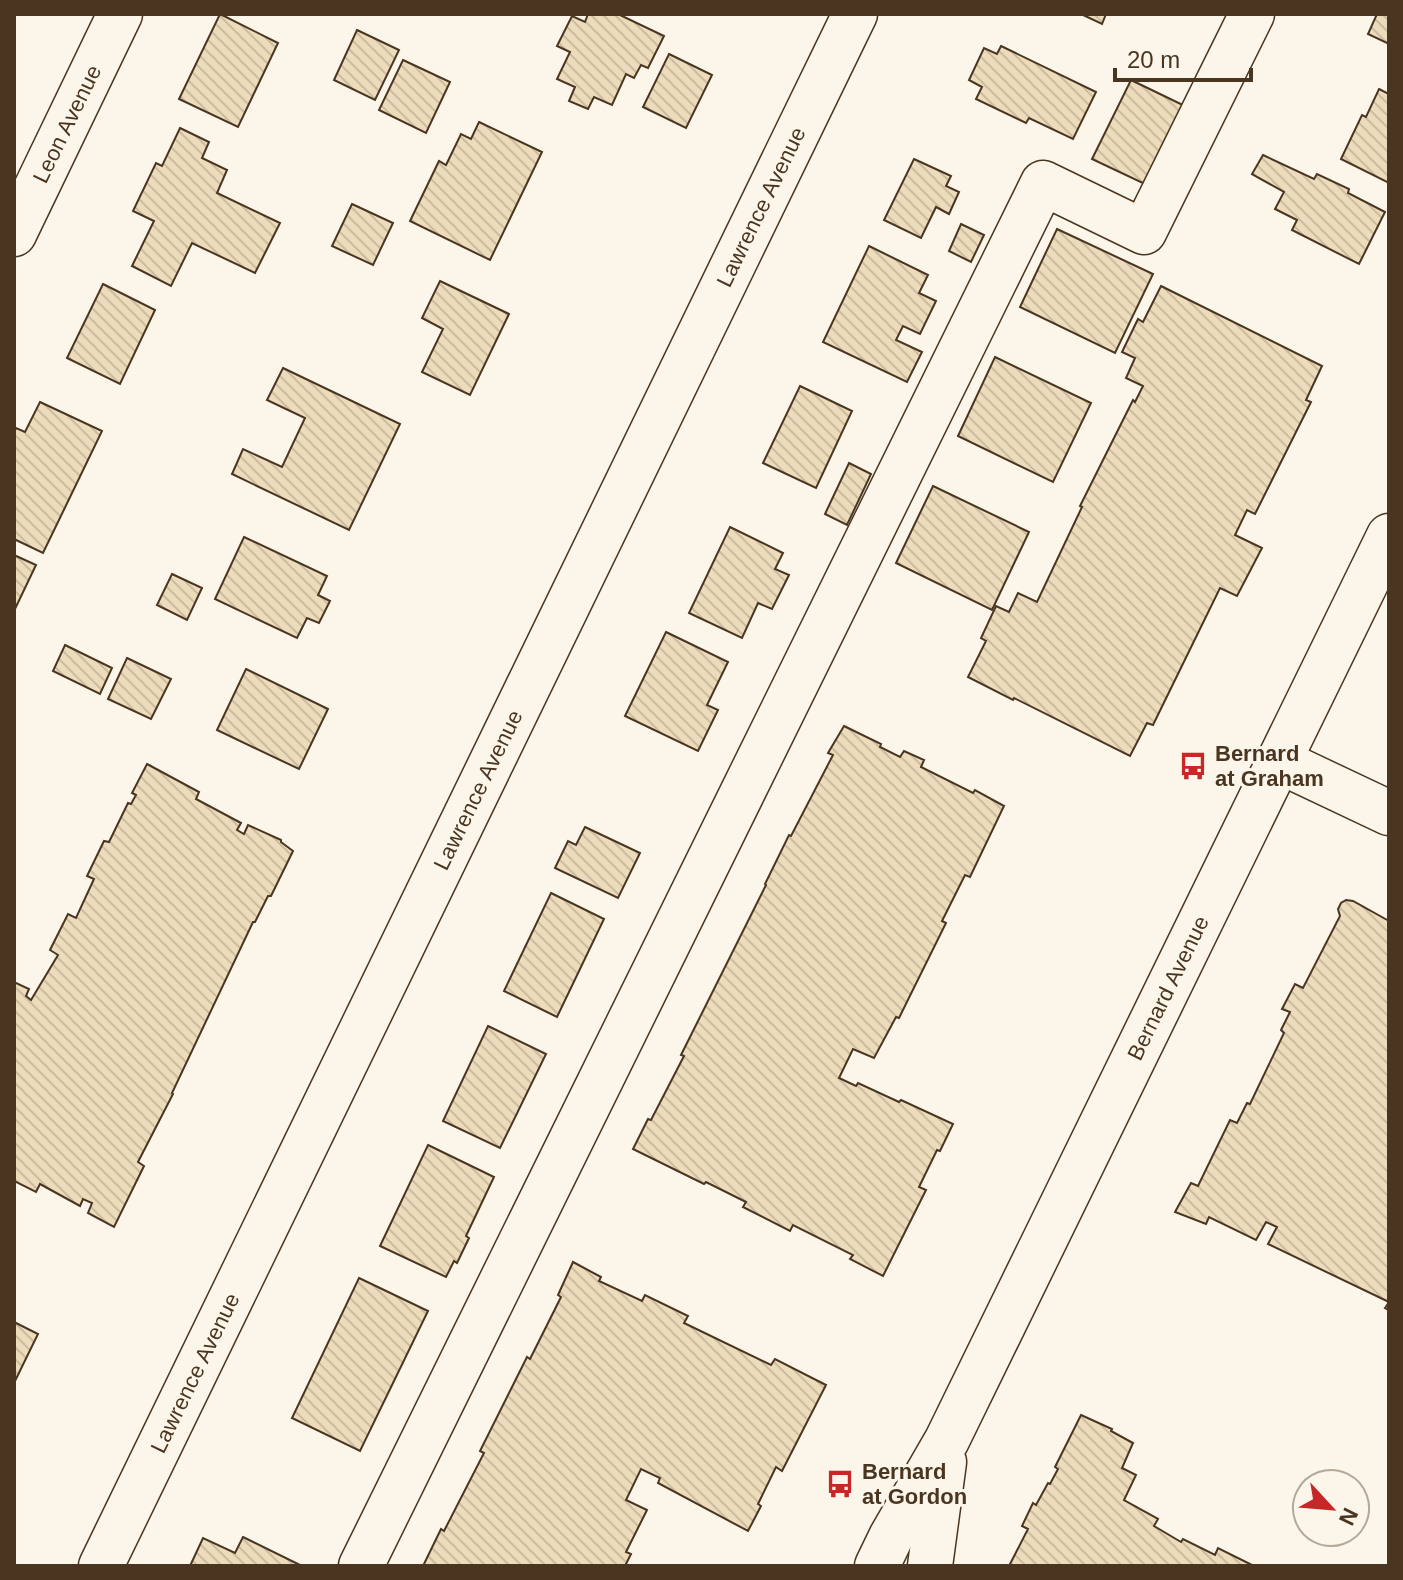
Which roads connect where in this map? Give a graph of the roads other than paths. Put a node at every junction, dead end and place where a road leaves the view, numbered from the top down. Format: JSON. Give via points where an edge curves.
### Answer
{"nodes":[{"id":1,"x":120,"y":14,"type":"edge"},
{"id":2,"x":855,"y":14,"type":"edge"},
{"id":3,"x":1252,"y":14,"type":"edge"},
{"id":4,"x":14,"y":234,"type":"edge"},
{"id":5,"x":1389,"y":536,"type":"edge"},
{"id":6,"x":1279,"y":761,"type":"junction"},
{"id":7,"x":1389,"y":813,"type":"edge"},
{"id":8,"x":947,"y":1440,"type":"junction"},
{"id":9,"x":101,"y":1566,"type":"edge"},
{"id":10,"x":361,"y":1566,"type":"edge"},
{"id":11,"x":877,"y":1566,"type":"edge"},
{"id":12,"x":930,"y":1566,"type":"edge"}],
"edges":[{"from":1,"to":4,"type":"street","name":"Leon Avenue"},
{"from":2,"to":9,"type":"street","name":"Lawrence Avenue"},
{"from":3,"to":10,"type":"street","via":[[1144,232],[1043,183]]},
{"from":5,"to":6,"type":"street","name":"Bernard Avenue"},
{"from":6,"to":7,"type":"street"},
{"from":6,"to":8,"type":"street","name":"Bernard Avenue"},
{"from":8,"to":11,"type":"street","name":"Bernard Avenue"},
{"from":8,"to":12,"type":"street","name":"Bernard Avenue"}]}
